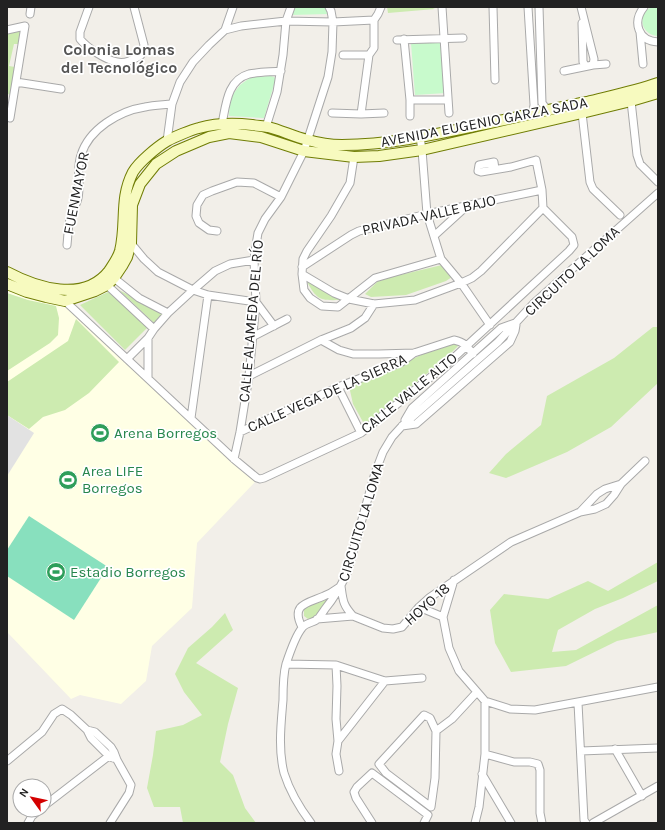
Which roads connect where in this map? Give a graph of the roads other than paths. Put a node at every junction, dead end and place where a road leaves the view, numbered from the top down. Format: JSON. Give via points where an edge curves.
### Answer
{"nodes":[{"id":1,"x":134,"y":7,"type":"edge"},
{"id":2,"x":291,"y":7,"type":"edge"},
{"id":3,"x":329,"y":7,"type":"edge"},
{"id":4,"x":381,"y":7,"type":"edge"},
{"id":5,"x":442,"y":7,"type":"edge"},
{"id":6,"x":493,"y":7,"type":"edge"},
{"id":7,"x":528,"y":7,"type":"edge"},
{"id":8,"x":539,"y":7,"type":"edge"},
{"id":9,"x":644,"y":7,"type":"edge"},
{"id":10,"x":87,"y":8,"type":"edge"},
{"id":11,"x":231,"y":8,"type":"edge"},
{"id":12,"x":581,"y":9,"type":"edge"},
{"id":13,"x":374,"y":20,"type":"junction"},
{"id":14,"x":286,"y":21,"type":"junction"},
{"id":15,"x":333,"y":22,"type":"junction"},
{"id":16,"x":7,"y":30,"type":"edge"},
{"id":17,"x":225,"y":30,"type":"junction"},
{"id":18,"x":640,"y":32,"type":"junction"},
{"id":19,"x":462,"y":38,"type":"dead end"},
{"id":20,"x":444,"y":39,"type":"junction"},
{"id":21,"x":397,"y":40,"type":"dead end"},
{"id":22,"x":404,"y":40,"type":"junction"},
{"id":23,"x":658,"y":42,"type":"edge"},
{"id":24,"x":343,"y":55,"type":"dead end"},
{"id":25,"x":369,"y":55,"type":"junction"},
{"id":26,"x":606,"y":64,"type":"dead end"},
{"id":27,"x":643,"y":64,"type":"dead end"},
{"id":28,"x":590,"y":65,"type":"junction"},
{"id":29,"x":281,"y":71,"type":"junction"},
{"id":30,"x":564,"y":71,"type":"dead end"},
{"id":31,"x":495,"y":80,"type":"dead end"},
{"id":32,"x":16,"y":82,"type":"junction"},
{"id":33,"x":658,"y":83,"type":"edge"},
{"id":34,"x":61,"y":89,"type":"dead end"},
{"id":35,"x":658,"y":93,"type":"edge"},
{"id":36,"x":410,"y":100,"type":"junction"},
{"id":37,"x":448,"y":100,"type":"junction"},
{"id":38,"x":617,"y":100,"type":"junction"},
{"id":39,"x":631,"y":101,"type":"junction"},
{"id":40,"x":10,"y":103,"type":"edge"},
{"id":41,"x":172,"y":104,"type":"junction"},
{"id":42,"x":550,"y":110,"type":"junction"},
{"id":43,"x":332,"y":113,"type":"dead end"},
{"id":44,"x":449,"y":113,"type":"dead end"},
{"id":45,"x":582,"y":113,"type":"junction"},
{"id":46,"x":361,"y":114,"type":"junction"},
{"id":47,"x":384,"y":114,"type":"dead end"},
{"id":48,"x":526,"y":115,"type":"junction"},
{"id":49,"x":410,"y":116,"type":"dead end"},
{"id":50,"x":10,"y":118,"type":"dead end"},
{"id":51,"x":222,"y":124,"type":"junction"},
{"id":52,"x":266,"y":127,"type":"junction"},
{"id":53,"x":420,"y":137,"type":"junction"},
{"id":54,"x":307,"y":140,"type":"junction"},
{"id":55,"x":167,"y":141,"type":"junction"},
{"id":56,"x":422,"y":150,"type":"junction"},
{"id":57,"x":304,"y":151,"type":"junction"},
{"id":58,"x":354,"y":157,"type":"junction"},
{"id":59,"x":496,"y":169,"type":"dead end"},
{"id":60,"x":658,"y":182,"type":"edge"},
{"id":61,"x":542,"y":190,"type":"junction"},
{"id":62,"x":658,"y":193,"type":"edge"},
{"id":63,"x":281,"y":197,"type":"junction"},
{"id":64,"x":468,"y":205,"type":"junction"},
{"id":65,"x":543,"y":208,"type":"junction"},
{"id":66,"x":427,"y":214,"type":"junction"},
{"id":67,"x":620,"y":215,"type":"dead end"},
{"id":68,"x":217,"y":231,"type":"dead end"},
{"id":69,"x":123,"y":236,"type":"junction"},
{"id":70,"x":434,"y":236,"type":"junction"},
{"id":71,"x":131,"y":243,"type":"junction"},
{"id":72,"x":67,"y":245,"type":"dead end"},
{"id":73,"x":442,"y":258,"type":"junction"},
{"id":74,"x":254,"y":260,"type":"junction"},
{"id":75,"x":302,"y":270,"type":"junction"},
{"id":76,"x":7,"y":272,"type":"edge"},
{"id":77,"x":110,"y":281,"type":"junction"},
{"id":78,"x":461,"y":283,"type":"junction"},
{"id":79,"x":7,"y":284,"type":"edge"},
{"id":80,"x":192,"y":290,"type":"junction"},
{"id":81,"x":208,"y":295,"type":"junction"},
{"id":82,"x":350,"y":299,"type":"junction"},
{"id":83,"x":65,"y":301,"type":"junction"},
{"id":84,"x":256,"y":302,"type":"junction"},
{"id":85,"x":374,"y":304,"type":"junction"},
{"id":86,"x":168,"y":313,"type":"junction"},
{"id":87,"x":287,"y":319,"type":"dead end"},
{"id":88,"x":517,"y":322,"type":"junction"},
{"id":89,"x":490,"y":325,"type":"junction"},
{"id":90,"x":274,"y":326,"type":"junction"},
{"id":91,"x":154,"y":329,"type":"junction"},
{"id":92,"x":252,"y":337,"type":"junction"},
{"id":93,"x":148,"y":338,"type":"junction"},
{"id":94,"x":321,"y":340,"type":"junction"},
{"id":95,"x":466,"y":345,"type":"junction"},
{"id":96,"x":414,"y":353,"type":"junction"},
{"id":97,"x":379,"y":354,"type":"junction"},
{"id":98,"x":473,"y":354,"type":"junction"},
{"id":99,"x":127,"y":359,"type":"junction"},
{"id":100,"x":384,"y":369,"type":"junction"},
{"id":101,"x":249,"y":376,"type":"junction"},
{"id":102,"x":148,"y":378,"type":"junction"},
{"id":103,"x":338,"y":388,"type":"junction"},
{"id":104,"x":190,"y":418,"type":"junction"},
{"id":105,"x":402,"y":426,"type":"junction"},
{"id":106,"x":240,"y":432,"type":"junction"},
{"id":107,"x":361,"y":433,"type":"junction"},
{"id":108,"x":234,"y":459,"type":"junction"},
{"id":109,"x":645,"y":461,"type":"dead end"},
{"id":110,"x":621,"y":484,"type":"junction"},
{"id":111,"x":580,"y":512,"type":"junction"},
{"id":112,"x":454,"y":580,"type":"junction"},
{"id":113,"x":341,"y":586,"type":"junction"},
{"id":114,"x":419,"y":607,"type":"junction"},
{"id":115,"x":353,"y":616,"type":"junction"},
{"id":116,"x":443,"y":617,"type":"junction"},
{"id":117,"x":317,"y":619,"type":"junction"},
{"id":118,"x":302,"y":626,"type":"junction"},
{"id":119,"x":286,"y":664,"type":"junction"},
{"id":120,"x":336,"y":665,"type":"junction"},
{"id":121,"x":422,"y":678,"type":"dead end"},
{"id":122,"x":385,"y":681,"type":"junction"},
{"id":123,"x":658,"y":687,"type":"edge"},
{"id":124,"x":477,"y":692,"type":"junction"},
{"id":125,"x":485,"y":701,"type":"junction"},
{"id":126,"x":578,"y":703,"type":"junction"},
{"id":127,"x":436,"y":731,"type":"junction"},
{"id":128,"x":338,"y":741,"type":"junction"},
{"id":129,"x":658,"y":748,"type":"edge"},
{"id":130,"x":615,"y":749,"type":"junction"},
{"id":131,"x":581,"y":751,"type":"junction"},
{"id":132,"x":112,"y":754,"type":"junction"},
{"id":133,"x":485,"y":754,"type":"junction"},
{"id":134,"x":7,"y":761,"type":"edge"},
{"id":135,"x":339,"y":771,"type":"dead end"},
{"id":136,"x":482,"y":774,"type":"junction"},
{"id":137,"x":658,"y":786,"type":"edge"},
{"id":138,"x":642,"y":796,"type":"junction"},
{"id":139,"x":52,"y":800,"type":"edge"},
{"id":140,"x":110,"y":823,"type":"edge"},
{"id":141,"x":311,"y":823,"type":"edge"},
{"id":142,"x":372,"y":823,"type":"edge"},
{"id":143,"x":424,"y":823,"type":"edge"},
{"id":144,"x":475,"y":823,"type":"edge"},
{"id":145,"x":511,"y":823,"type":"edge"},
{"id":146,"x":542,"y":823,"type":"edge"},
{"id":147,"x":586,"y":823,"type":"edge"},
{"id":148,"x":593,"y":823,"type":"edge"}],
"edges":[{"from":1,"to":10,"type":"street","via":[[144,45],[141,55],[131,61],[118,62],[101,55],[80,39]]},
{"from":2,"to":14,"type":"street"},
{"from":3,"to":15,"type":"street","name":"CALLE ALAMEDA DEL RÍO"},
{"from":4,"to":13,"type":"street"},
{"from":5,"to":20,"type":"street"},
{"from":6,"to":31,"type":"street"},
{"from":7,"to":48,"type":"street","via":[[534,105],[533,111]]},
{"from":8,"to":42,"type":"street","via":[[542,103]]},
{"from":9,"to":18,"type":"street","via":[[637,19]]},
{"from":11,"to":17,"type":"street"},
{"from":12,"to":28,"type":"street","via":[[594,59]]},
{"from":12,"to":28,"type":"street","via":[[583,62]]},
{"from":13,"to":15,"type":"street"},
{"from":13,"to":25,"type":"street","via":[[374,48]]},
{"from":14,"to":15,"type":"street"},
{"from":14,"to":17,"type":"street"},
{"from":14,"to":29,"type":"street"},
{"from":15,"to":54,"type":"street","name":"CALLE ALAMEDA DEL RÍO","via":[[328,77]]},
{"from":16,"to":32,"type":"street","via":[[25,26]]},
{"from":17,"to":41,"type":"street","via":[[193,62],[180,82]]},
{"from":18,"to":23,"type":"street","via":[[644,38]]},
{"from":18,"to":27,"type":"street"},
{"from":19,"to":20,"type":"street"},
{"from":20,"to":22,"type":"street"},
{"from":20,"to":37,"type":"street"},
{"from":21,"to":22,"type":"street"},
{"from":22,"to":36,"type":"street"},
{"from":24,"to":25,"type":"street"},
{"from":25,"to":46,"type":"street"},
{"from":26,"to":28,"type":"street"},
{"from":28,"to":30,"type":"street"},
{"from":29,"to":51,"type":"street","via":[[249,74],[232,86]]},
{"from":29,"to":52,"type":"street"},
{"from":32,"to":34,"type":"street"},
{"from":32,"to":40,"type":"street"},
{"from":33,"to":38,"type":"street","name":"AVENIDA EUGENIO GARZA SADA"},
{"from":35,"to":39,"type":"street","name":"AVENIDA EUGENIO GARZA SADA"},
{"from":36,"to":37,"type":"street"},
{"from":36,"to":49,"type":"street"},
{"from":37,"to":44,"type":"street"},
{"from":38,"to":39,"type":"street","name":"AVENIDA EUGENIO GARZA SADA"},
{"from":38,"to":42,"type":"street","name":"AVENIDA EUGENIO GARZA SADA"},
{"from":38,"to":45,"type":"street","name":"AVENIDA EUGENIO GARZA SADA"},
{"from":39,"to":60,"type":"street","via":[[640,164]]},
{"from":40,"to":50,"type":"street"},
{"from":41,"to":55,"type":"street"},
{"from":41,"to":72,"type":"street","name":"FUENMAYOR","via":[[144,107],[124,113],[106,122],[85,145],[80,155],[78,200],[69,222]]},
{"from":42,"to":48,"type":"street","name":"AVENIDA EUGENIO GARZA SADA"},
{"from":43,"to":46,"type":"street"},
{"from":45,"to":56,"type":"street","name":"AVENIDA EUGENIO GARZA SADA"},
{"from":45,"to":67,"type":"street","via":[[590,182],[593,189]]},
{"from":46,"to":47,"type":"street"},
{"from":48,"to":53,"type":"street","name":"AVENIDA EUGENIO GARZA SADA"},
{"from":51,"to":52,"type":"street","name":"AVENIDA EUGENIO GARZA SADA"},
{"from":51,"to":55,"type":"street","name":"AVENIDA EUGENIO GARZA SADA","via":[[198,128]]},
{"from":52,"to":54,"type":"street","name":"AVENIDA EUGENIO GARZA SADA"},
{"from":53,"to":54,"type":"street","name":"AVENIDA EUGENIO GARZA SADA","via":[[374,144],[340,145]]},
{"from":53,"to":56,"type":"street"},
{"from":54,"to":57,"type":"street","name":"CALLE ALAMEDA DEL RÍO"},
{"from":55,"to":69,"type":"street","name":"AVENIDA EUGENIO GARZA SADA","via":[[134,170],[125,197]]},
{"from":56,"to":58,"type":"street","name":"AVENIDA EUGENIO GARZA SADA"},
{"from":56,"to":66,"type":"street"},
{"from":57,"to":58,"type":"street","name":"AVENIDA EUGENIO GARZA SADA"},
{"from":57,"to":63,"type":"street","name":"CALLE ALAMEDA DEL RÍO"},
{"from":57,"to":71,"type":"street","name":"AVENIDA EUGENIO GARZA SADA","via":[[261,137],[229,133],[209,137],[176,151],[156,164],[140,184],[132,205]]},
{"from":58,"to":75,"type":"street","via":[[350,183],[307,251]]},
{"from":59,"to":61,"type":"street","via":[[536,160]]},
{"from":61,"to":64,"type":"street","name":"PRIVADA VALLE BAJO"},
{"from":61,"to":65,"type":"street"},
{"from":62,"to":88,"type":"street","name":"CIRCUITO LA LOMA","via":[[535,302]]},
{"from":63,"to":68,"type":"street","via":[[254,183],[237,182],[203,195],[197,206],[196,216],[199,223],[209,230]]},
{"from":63,"to":74,"type":"street","name":"CALLE ALAMEDA DEL RÍO","via":[[258,233]]},
{"from":64,"to":66,"type":"street","name":"PRIVADA VALLE BAJO"},
{"from":64,"to":70,"type":"street"},
{"from":65,"to":78,"type":"street","via":[[481,271]]},
{"from":65,"to":89,"type":"street","name":"CALLE VALLE ALTO","via":[[572,237],[574,244]]},
{"from":66,"to":70,"type":"street"},
{"from":66,"to":75,"type":"street","name":"PRIVADA VALLE BAJO","via":[[359,231]]},
{"from":69,"to":71,"type":"street"},
{"from":69,"to":76,"type":"street","name":"AVENIDA EUGENIO GARZA SADA","via":[[120,253],[104,278],[75,290],[54,289]]},
{"from":70,"to":73,"type":"street"},
{"from":71,"to":77,"type":"street","name":"AVENIDA EUGENIO GARZA SADA","via":[[127,257]]},
{"from":71,"to":80,"type":"street","via":[[158,272]]},
{"from":73,"to":78,"type":"street"},
{"from":73,"to":82,"type":"street","via":[[375,278]]},
{"from":74,"to":80,"type":"street","via":[[230,264],[214,271]]},
{"from":74,"to":84,"type":"street","name":"CALLE ALAMEDA DEL RÍO"},
{"from":75,"to":82,"type":"street","via":[[334,293]]},
{"from":75,"to":82,"type":"street","via":[[304,290],[322,306],[338,307]]},
{"from":77,"to":83,"type":"street","via":[[95,292]]},
{"from":77,"to":86,"type":"street"},
{"from":77,"to":91,"type":"street"},
{"from":78,"to":85,"type":"street","via":[[415,300]]},
{"from":78,"to":89,"type":"street"},
{"from":79,"to":83,"type":"street","via":[[27,292]]},
{"from":80,"to":81,"type":"street"},
{"from":80,"to":86,"type":"street"},
{"from":81,"to":84,"type":"street"},
{"from":81,"to":104,"type":"street"},
{"from":82,"to":85,"type":"street"},
{"from":83,"to":99,"type":"street","name":"CALLE VALLE ALTO"},
{"from":84,"to":90,"type":"street"},
{"from":84,"to":92,"type":"street","name":"CALLE ALAMEDA DEL RÍO"},
{"from":85,"to":94,"type":"street","via":[[365,318],[351,328]]},
{"from":86,"to":91,"type":"street"},
{"from":87,"to":90,"type":"street"},
{"from":88,"to":98,"type":"street","via":[[501,328]]},
{"from":88,"to":105,"type":"street","name":"CIRCUITO LA LOMA","via":[[498,342]]},
{"from":89,"to":95,"type":"street","name":"CALLE VALLE ALTO"},
{"from":90,"to":92,"type":"street"},
{"from":91,"to":93,"type":"street"},
{"from":92,"to":101,"type":"street","name":"CALLE ALAMEDA DEL RÍO"},
{"from":93,"to":99,"type":"street"},
{"from":93,"to":102,"type":"street"},
{"from":94,"to":97,"type":"street","via":[[353,354]]},
{"from":94,"to":101,"type":"street"},
{"from":95,"to":96,"type":"street","via":[[454,340]]},
{"from":95,"to":98,"type":"street"},
{"from":95,"to":107,"type":"street","name":"CALLE VALLE ALTO","via":[[447,364]]},
{"from":96,"to":97,"type":"street"},
{"from":96,"to":100,"type":"street","name":"CALLE VEGA DE LA SIERRA","via":[[402,362]]},
{"from":97,"to":100,"type":"street","via":[[384,360]]},
{"from":98,"to":105,"type":"street","via":[[412,408]]},
{"from":99,"to":102,"type":"street","name":"CALLE VALLE ALTO"},
{"from":100,"to":103,"type":"street","name":"CALLE VEGA DE LA SIERRA"},
{"from":101,"to":106,"type":"street","name":"CALLE ALAMEDA DEL RÍO"},
{"from":102,"to":104,"type":"street","name":"CALLE VALLE ALTO"},
{"from":103,"to":106,"type":"street","name":"CALLE VEGA DE LA SIERRA"},
{"from":103,"to":107,"type":"street"},
{"from":104,"to":108,"type":"street","name":"CALLE VALLE ALTO"},
{"from":105,"to":113,"type":"street","name":"CIRCUITO LA LOMA","via":[[383,452],[374,473],[347,573]]},
{"from":106,"to":108,"type":"street","name":"CALLE ALAMEDA DEL RÍO"},
{"from":107,"to":108,"type":"street","name":"CALLE VALLE ALTO","via":[[260,479]]},
{"from":109,"to":110,"type":"street"},
{"from":110,"to":111,"type":"street","via":[[597,494]]},
{"from":110,"to":111,"type":"street","via":[[606,504]]},
{"from":111,"to":112,"type":"street","name":"HOYO 18","via":[[511,542]]},
{"from":112,"to":114,"type":"street","name":"HOYO 18"},
{"from":112,"to":116,"type":"street"},
{"from":113,"to":115,"type":"street","via":[[346,608]]},
{"from":113,"to":117,"type":"street","name":"CIRCUITO LA LOMA"},
{"from":113,"to":118,"type":"street","via":[[323,597],[309,601],[299,609],[298,619]]},
{"from":114,"to":115,"type":"street","name":"HOYO 18","via":[[402,627],[393,629],[383,628]]},
{"from":114,"to":116,"type":"street"},
{"from":115,"to":117,"type":"street","name":"HOYO 18"},
{"from":116,"to":124,"type":"street","via":[[448,648],[459,671]]},
{"from":117,"to":118,"type":"street","name":"CIRCUITO LA LOMA"},
{"from":118,"to":119,"type":"street"},
{"from":119,"to":120,"type":"street"},
{"from":119,"to":141,"type":"street","via":[[280,743],[284,772],[298,805]]},
{"from":120,"to":122,"type":"street"},
{"from":120,"to":128,"type":"street"},
{"from":121,"to":122,"type":"street"},
{"from":122,"to":128,"type":"street"},
{"from":123,"to":126,"type":"street"},
{"from":124,"to":125,"type":"street"},
{"from":124,"to":127,"type":"street","via":[[452,719]]},
{"from":125,"to":126,"type":"street","via":[[510,709],[535,710]]},
{"from":125,"to":133,"type":"street"},
{"from":126,"to":131,"type":"street"},
{"from":127,"to":127,"type":"street","via":[[435,778],[431,808],[386,773],[379,764],[424,715],[430,718]]},
{"from":128,"to":135,"type":"street","via":[[336,754]]},
{"from":129,"to":130,"type":"street"},
{"from":130,"to":131,"type":"street"},
{"from":130,"to":138,"type":"street"},
{"from":131,"to":147,"type":"street"},
{"from":132,"to":134,"type":"street","via":[[90,738],[87,730],[62,709],[54,714],[42,732]]},
{"from":132,"to":139,"type":"street"},
{"from":132,"to":140,"type":"street","via":[[131,785],[129,793]]},
{"from":133,"to":136,"type":"street"},
{"from":133,"to":146,"type":"street","via":[[514,762],[538,764]]},
{"from":136,"to":144,"type":"street"},
{"from":136,"to":145,"type":"street"},
{"from":137,"to":138,"type":"street"},
{"from":138,"to":148,"type":"street"},
{"from":142,"to":143,"type":"street","via":[[354,792],[372,773],[428,815]]}]}
